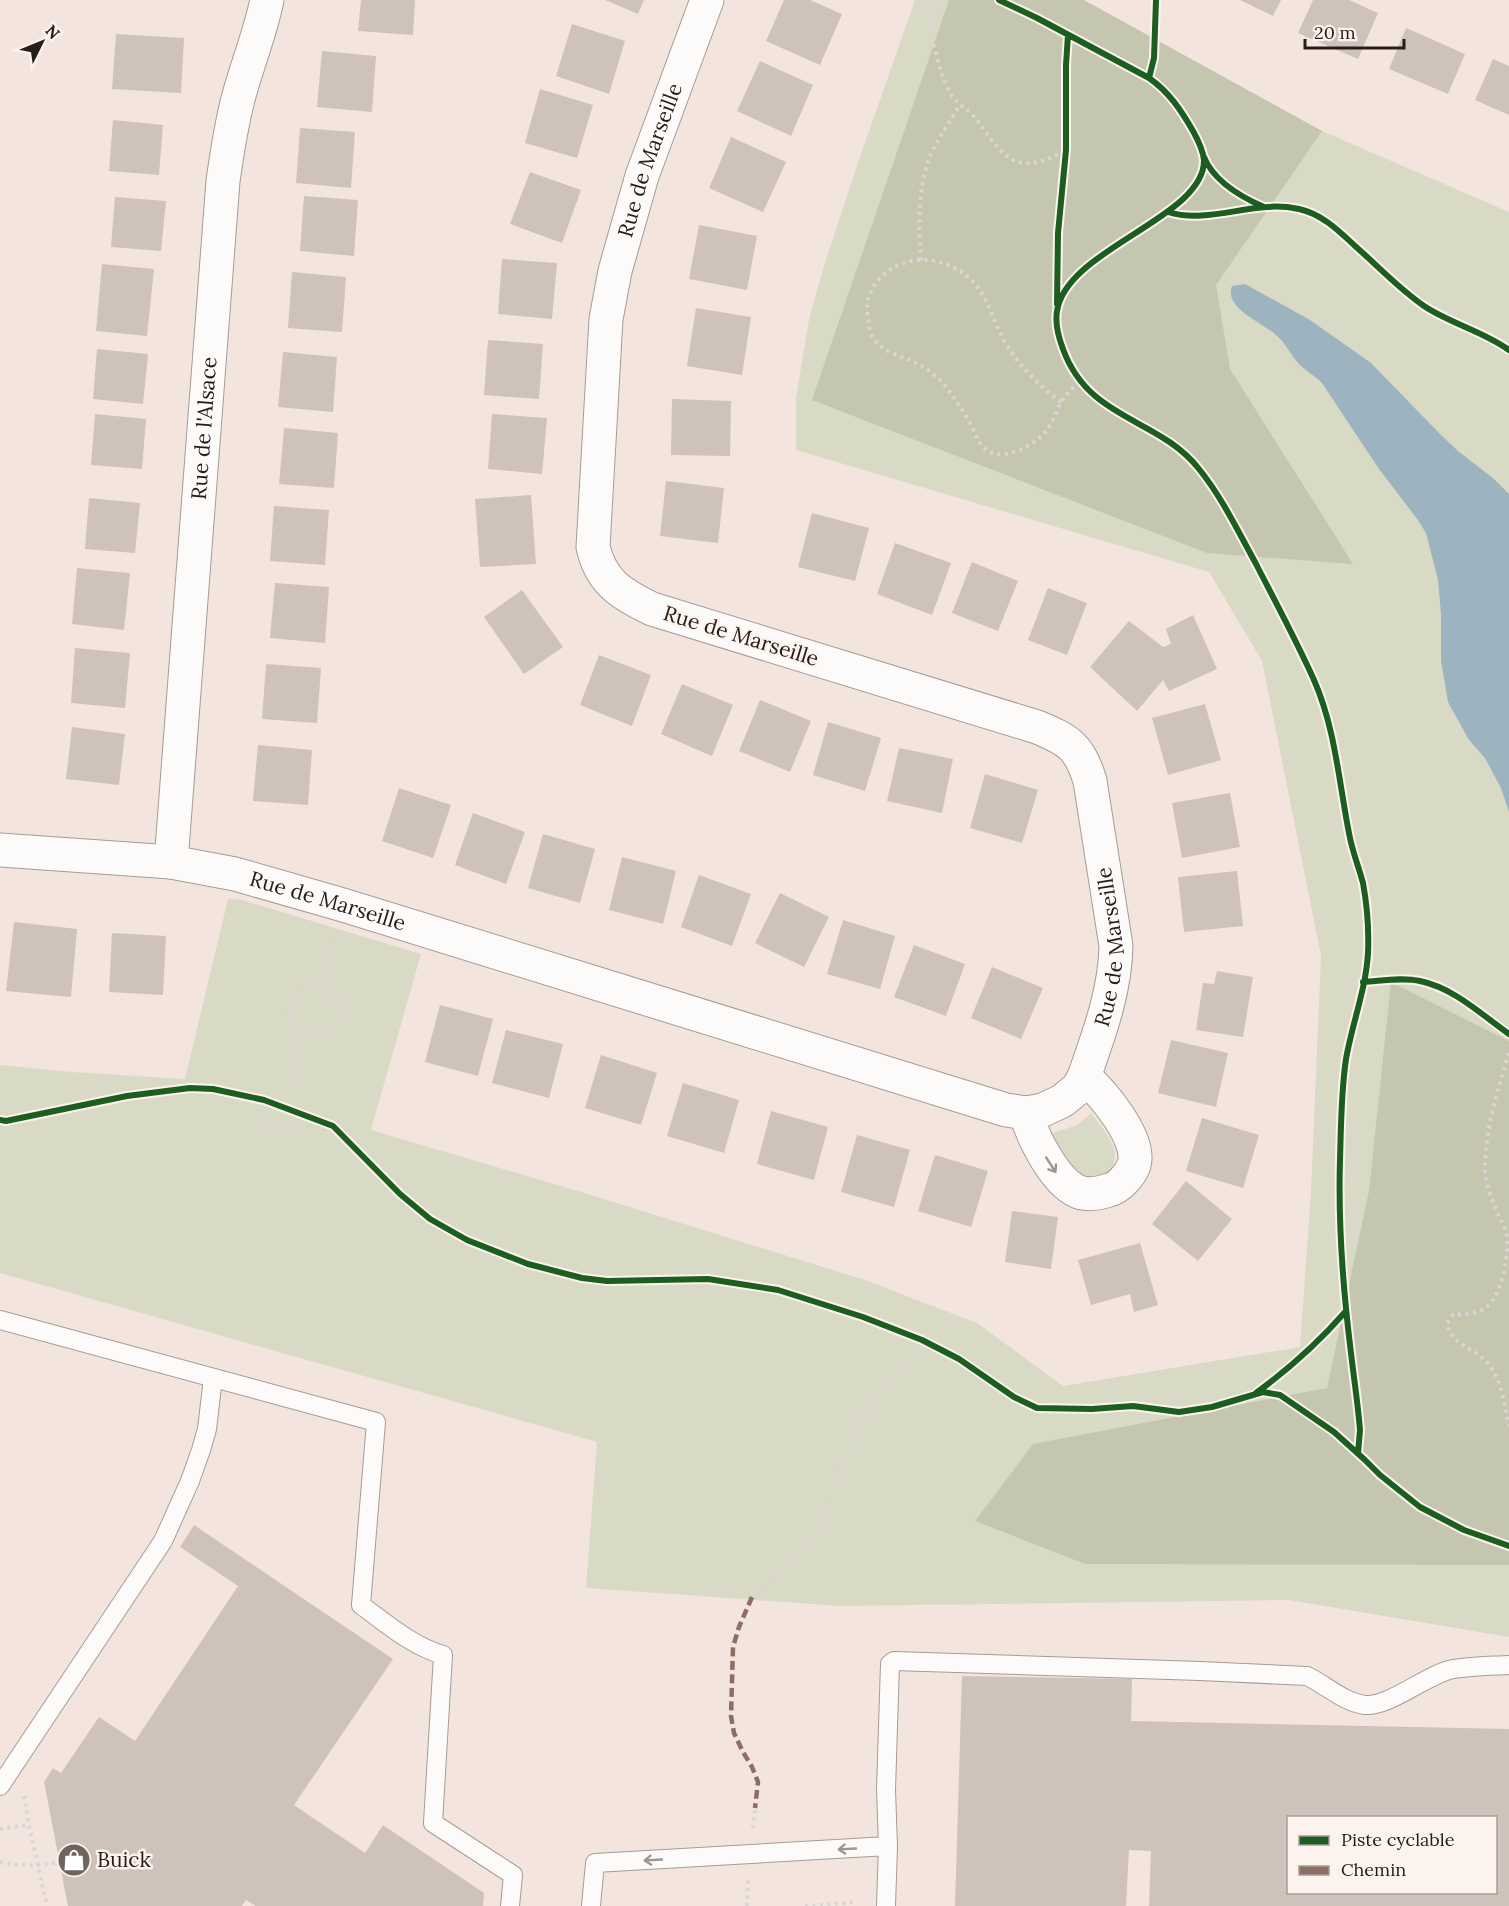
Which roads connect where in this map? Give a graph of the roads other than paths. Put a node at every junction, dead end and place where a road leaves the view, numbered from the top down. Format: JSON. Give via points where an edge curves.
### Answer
{"nodes":[{"id":1,"x":267,"y":0,"type":"edge"},
{"id":2,"x":707,"y":0,"type":"edge"},
{"id":3,"x":0,"y":850,"type":"edge"},
{"id":4,"x":171,"y":862,"type":"junction"},
{"id":5,"x":1084,"y":1077,"type":"junction"},
{"id":6,"x":1026,"y":1113,"type":"junction"},
{"id":7,"x":0,"y":1320,"type":"edge"},
{"id":8,"x":213,"y":1378,"type":"junction"},
{"id":9,"x":1509,"y":1665,"type":"edge"},
{"id":10,"x":0,"y":1786,"type":"edge"},
{"id":11,"x":888,"y":1846,"type":"junction"},
{"id":12,"x":510,"y":1906,"type":"edge"},
{"id":13,"x":591,"y":1906,"type":"edge"},
{"id":14,"x":886,"y":1906,"type":"edge"}],
"edges":[{"from":1,"to":4,"type":"street","name":"Rue de l'Alsace","via":[[237,102],[223,181]]},
{"from":2,"to":5,"type":"street","name":"Rue de Marseille","via":[[642,176],[615,271],[606,319],[593,547],[597,563],[611,584],[652,609],[1037,728],[1065,740],[1078,752],[1090,781],[1116,946],[1111,994]]},
{"from":3,"to":4,"type":"street","name":"Rue de Marseille"},
{"from":4,"to":6,"type":"street","name":"Rue de Marseille","via":[[235,874],[343,905]]},
{"from":5,"to":6,"type":"street","name":"Rue de Marseille","via":[[1062,1101]]},
{"from":6,"to":5,"type":"street","one_way":true,"via":[[1036,1140],[1068,1186],[1081,1192],[1114,1189],[1134,1164],[1135,1150],[1130,1134]]},
{"from":7,"to":8,"type":"lane"},
{"from":8,"to":10,"type":"lane","via":[[201,1450],[163,1541]]},
{"from":8,"to":12,"type":"lane","via":[[376,1422],[361,1605],[416,1644],[443,1655],[433,1823],[513,1875]]},
{"from":9,"to":11,"type":"lane","via":[[1449,1670],[1388,1699],[1366,1705],[1342,1697],[1307,1677],[894,1661],[890,1664]]},
{"from":11,"to":13,"type":"lane","one_way":true,"via":[[595,1863]]},
{"from":11,"to":14,"type":"lane"}]}
